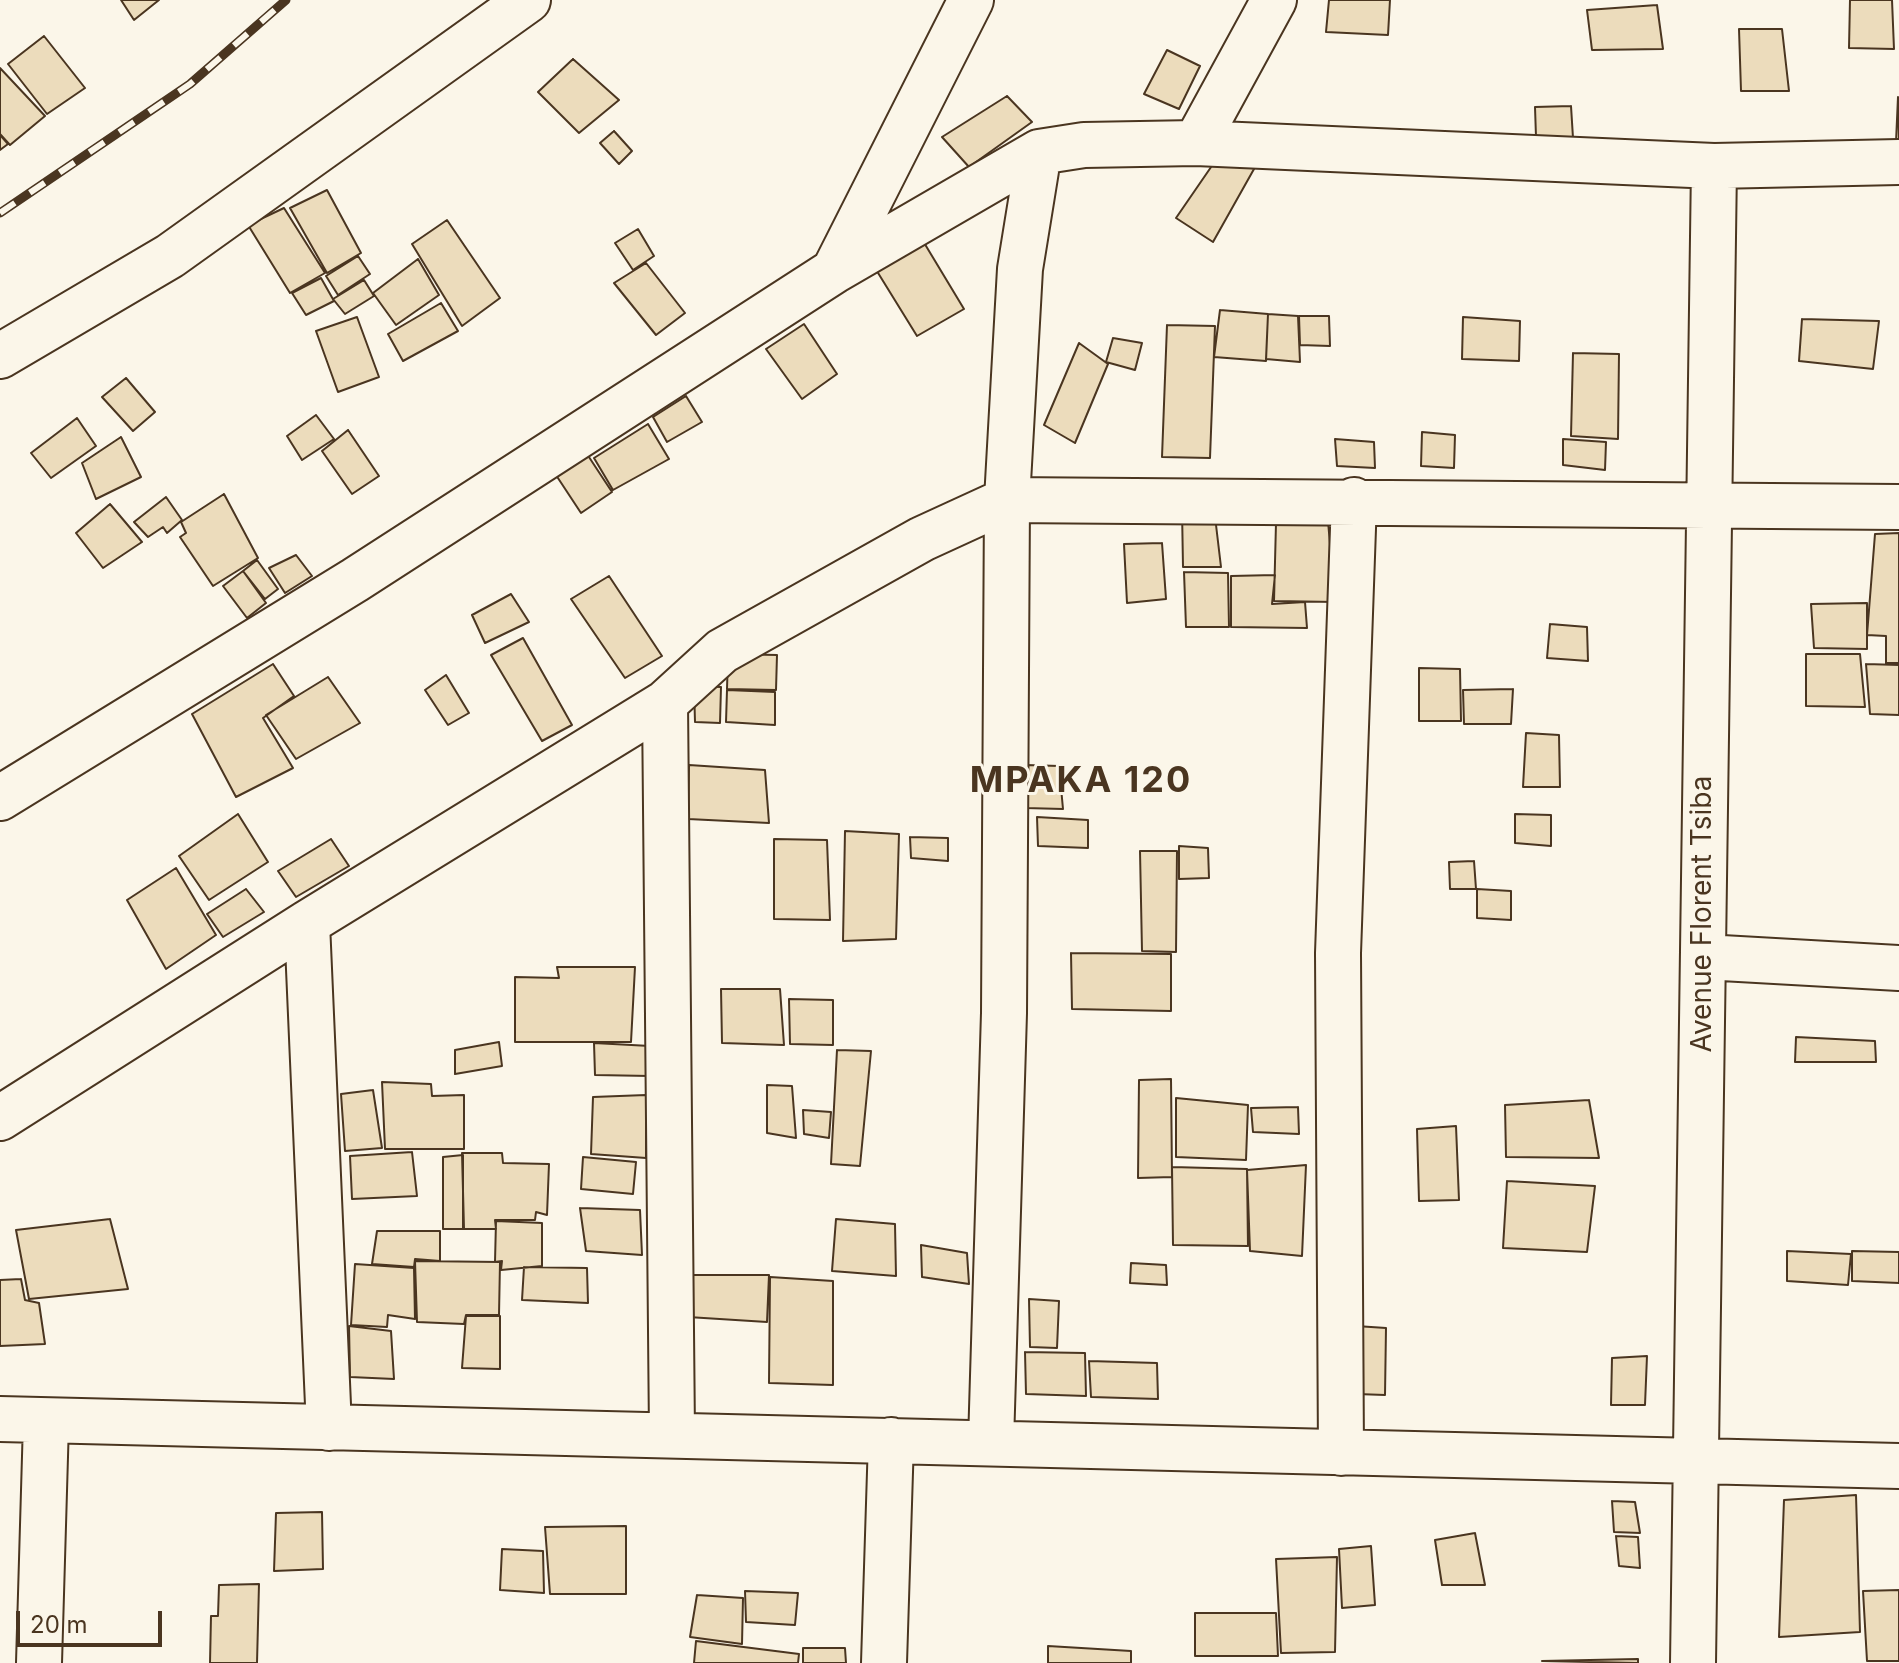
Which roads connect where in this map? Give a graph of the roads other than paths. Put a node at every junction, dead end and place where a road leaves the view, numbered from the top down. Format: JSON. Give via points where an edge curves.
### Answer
{"nodes":[{"id":1,"x":528,"y":0,"type":"edge"},
{"id":2,"x":971,"y":0,"type":"edge"},
{"id":3,"x":1274,"y":0,"type":"edge"},
{"id":4,"x":1196,"y":143,"type":"junction"},
{"id":5,"x":1039,"y":152,"type":"junction"},
{"id":6,"x":1899,"y":162,"type":"edge"},
{"id":7,"x":1714,"y":166,"type":"junction"},
{"id":8,"x":834,"y":271,"type":"junction"},
{"id":9,"x":0,"y":356,"type":"edge"},
{"id":10,"x":1007,"y":500,"type":"junction"},
{"id":11,"x":1354,"y":500,"type":"junction"},
{"id":12,"x":1709,"y":503,"type":"junction"},
{"id":13,"x":1899,"y":507,"type":"edge"},
{"id":14,"x":665,"y":703,"type":"junction"},
{"id":15,"x":0,"y":798,"type":"edge"},
{"id":16,"x":307,"y":923,"type":"junction"},
{"id":17,"x":1704,"y":957,"type":"junction"},
{"id":18,"x":1899,"y":968,"type":"edge"},
{"id":19,"x":0,"y":1118,"type":"edge"},
{"id":20,"x":0,"y":1419,"type":"edge"},
{"id":21,"x":46,"y":1422,"type":"junction"},
{"id":22,"x":329,"y":1428,"type":"junction"},
{"id":23,"x":672,"y":1434,"type":"junction"},
{"id":24,"x":891,"y":1440,"type":"junction"},
{"id":25,"x":991,"y":1442,"type":"junction"},
{"id":26,"x":1341,"y":1453,"type":"junction"},
{"id":27,"x":1696,"y":1463,"type":"junction"},
{"id":28,"x":1899,"y":1466,"type":"edge"},
{"id":29,"x":39,"y":1663,"type":"edge"},
{"id":30,"x":884,"y":1663,"type":"edge"},
{"id":31,"x":1693,"y":1663,"type":"edge"}],
"edges":[{"from":1,"to":9,"type":"street","via":[[170,256]]},
{"from":2,"to":8,"type":"street"},
{"from":3,"to":4,"type":"street"},
{"from":4,"to":5,"type":"street","via":[[1084,145]]},
{"from":4,"to":7,"type":"street"},
{"from":5,"to":8,"type":"street"},
{"from":5,"to":10,"type":"street","via":[[1020,269]]},
{"from":6,"to":7,"type":"street"},
{"from":7,"to":12,"type":"street","name":"Avenue Florent Tsiba"},
{"from":8,"to":15,"type":"street","via":[[355,580]]},
{"from":10,"to":11,"type":"street"},
{"from":10,"to":14,"type":"street","via":[[922,539],[722,651]]},
{"from":10,"to":25,"type":"street","via":[[1004,1013]]},
{"from":11,"to":12,"type":"street"},
{"from":11,"to":26,"type":"street","via":[[1338,953]]},
{"from":12,"to":13,"type":"street"},
{"from":12,"to":17,"type":"street","name":"Avenue Florent Tsiba"},
{"from":14,"to":16,"type":"street"},
{"from":14,"to":23,"type":"street"},
{"from":16,"to":19,"type":"street"},
{"from":16,"to":22,"type":"street"},
{"from":17,"to":18,"type":"street"},
{"from":17,"to":27,"type":"street","name":"Avenue Florent Tsiba"},
{"from":20,"to":21,"type":"street"},
{"from":21,"to":22,"type":"street"},
{"from":21,"to":29,"type":"street"},
{"from":22,"to":23,"type":"street"},
{"from":23,"to":24,"type":"street"},
{"from":24,"to":25,"type":"street"},
{"from":24,"to":30,"type":"street"},
{"from":25,"to":26,"type":"street"},
{"from":26,"to":27,"type":"street"},
{"from":27,"to":28,"type":"street"},
{"from":27,"to":31,"type":"street","name":"Avenue Florent Tsiba"}]}
